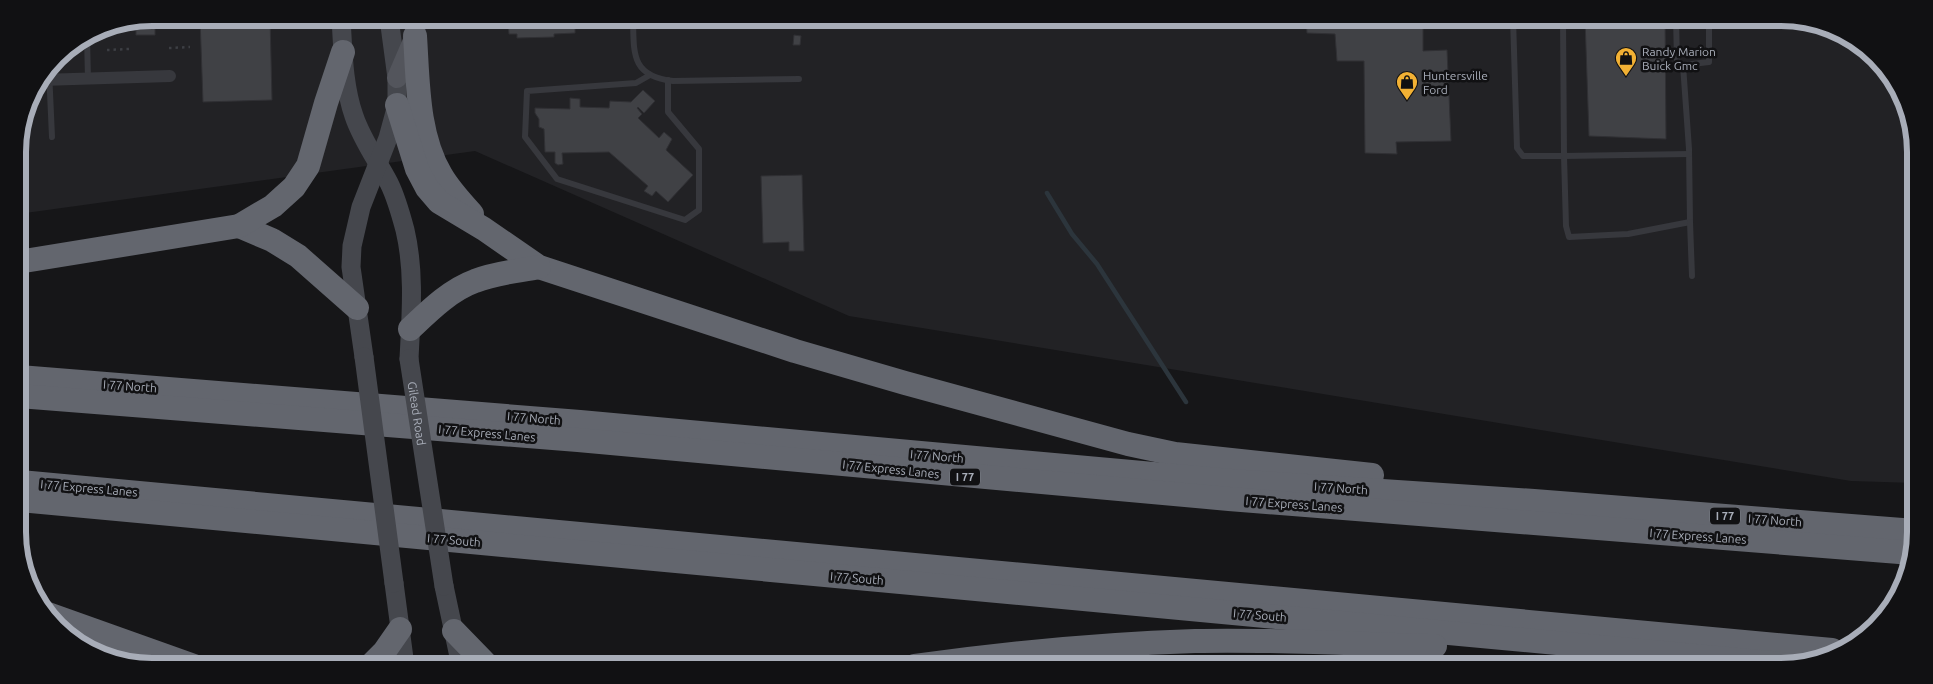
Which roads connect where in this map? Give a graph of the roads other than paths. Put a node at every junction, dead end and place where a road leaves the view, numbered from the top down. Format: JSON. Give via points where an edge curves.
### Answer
{"nodes":[{"id":1,"x":1513,"y":26,"type":"edge"},
{"id":2,"x":1563,"y":26,"type":"edge"},
{"id":3,"x":1676,"y":26,"type":"edge"},
{"id":4,"x":1709,"y":26,"type":"edge"},
{"id":5,"x":342,"y":27,"type":"edge"},
{"id":6,"x":390,"y":27,"type":"edge"},
{"id":7,"x":416,"y":27,"type":"edge"},
{"id":8,"x":633,"y":27,"type":"edge"},
{"id":9,"x":87,"y":45,"type":"edge"},
{"id":10,"x":343,"y":52,"type":"junction"},
{"id":11,"x":1683,"y":65,"type":"junction"},
{"id":12,"x":650,"y":75,"type":"junction"},
{"id":13,"x":170,"y":76,"type":"dead end"},
{"id":14,"x":51,"y":77,"type":"edge"},
{"id":15,"x":397,"y":78,"type":"junction"},
{"id":16,"x":88,"y":79,"type":"junction"},
{"id":17,"x":799,"y":79,"type":"dead end"},
{"id":18,"x":668,"y":80,"type":"junction"},
{"id":19,"x":47,"y":83,"type":"edge"},
{"id":20,"x":397,"y":105,"type":"junction"},
{"id":21,"x":52,"y":137,"type":"dead end"},
{"id":22,"x":1689,"y":154,"type":"junction"},
{"id":23,"x":1564,"y":156,"type":"junction"},
{"id":24,"x":377,"y":164,"type":"junction"},
{"id":25,"x":1690,"y":222,"type":"junction"},
{"id":26,"x":239,"y":226,"type":"junction"},
{"id":27,"x":484,"y":229,"type":"junction"},
{"id":28,"x":27,"y":261,"type":"edge"},
{"id":29,"x":539,"y":267,"type":"junction"},
{"id":30,"x":1692,"y":276,"type":"dead end"},
{"id":31,"x":357,"y":308,"type":"junction"},
{"id":32,"x":410,"y":329,"type":"junction"},
{"id":33,"x":26,"y":379,"type":"edge"},
{"id":34,"x":26,"y":397,"type":"edge"},
{"id":35,"x":26,"y":483,"type":"edge"},
{"id":36,"x":26,"y":501,"type":"edge"},
{"id":37,"x":1534,"y":501,"type":"junction"},
{"id":38,"x":1907,"y":530,"type":"edge"},
{"id":39,"x":1904,"y":552,"type":"edge"},
{"id":40,"x":62,"y":619,"type":"edge"},
{"id":41,"x":400,"y":629,"type":"junction"},
{"id":42,"x":454,"y":631,"type":"junction"},
{"id":43,"x":1825,"y":649,"type":"edge"},
{"id":44,"x":1694,"y":656,"type":"junction"},
{"id":45,"x":987,"y":657,"type":"edge"},
{"id":46,"x":1705,"y":657,"type":"edge"},
{"id":47,"x":172,"y":658,"type":"edge"},
{"id":48,"x":378,"y":658,"type":"edge"},
{"id":49,"x":405,"y":658,"type":"edge"},
{"id":50,"x":459,"y":658,"type":"edge"},
{"id":51,"x":480,"y":658,"type":"edge"}],
"edges":[{"from":1,"to":23,"type":"lane","via":[[1517,148],[1523,156]]},
{"from":2,"to":23,"type":"lane"},
{"from":3,"to":11,"type":"lane","via":[[1677,61]]},
{"from":4,"to":11,"type":"lane","via":[[1709,62]]},
{"from":5,"to":10,"type":"main road","name":"Gilead Road"},
{"from":6,"to":15,"type":"main road"},
{"from":7,"to":15,"type":"main road"},
{"from":7,"to":27,"type":"highway","via":[[419,96],[430,150],[451,191]]},
{"from":8,"to":12,"type":"lane","via":[[634,54],[639,65]]},
{"from":9,"to":16,"type":"lane"},
{"from":10,"to":24,"type":"main road","name":"Gilead Road","via":[[353,115]]},
{"from":10,"to":26,"type":"highway","via":[[302,177],[283,198]]},
{"from":11,"to":22,"type":"lane"},
{"from":12,"to":18,"type":"lane"},
{"from":12,"to":18,"type":"lane","via":[[636,83],[527,92],[525,137],[557,179],[685,220],[699,210],[699,149],[668,112]]},
{"from":13,"to":16,"type":"street"},
{"from":14,"to":16,"type":"street"},
{"from":15,"to":20,"type":"main road"},
{"from":17,"to":18,"type":"lane"},
{"from":19,"to":21,"type":"lane"},
{"from":20,"to":24,"type":"main road"},
{"from":20,"to":27,"type":"highway","via":[[414,160],[428,188],[439,202]]},
{"from":22,"to":23,"type":"lane"},
{"from":22,"to":25,"type":"lane"},
{"from":23,"to":25,"type":"lane","via":[[1569,237],[1628,234]]},
{"from":24,"to":31,"type":"main road","via":[[358,217],[352,246],[351,267]]},
{"from":24,"to":32,"type":"main road","name":"Gilead Road","via":[[389,184],[405,230],[410,268]]},
{"from":25,"to":30,"type":"lane"},
{"from":26,"to":28,"type":"highway"},
{"from":26,"to":31,"type":"highway","via":[[298,256]]},
{"from":27,"to":29,"type":"highway"},
{"from":29,"to":32,"type":"highway","via":[[476,280],[443,300]]},
{"from":29,"to":37,"type":"highway","via":[[804,353],[1128,444],[1174,454],[1486,488]]},
{"from":31,"to":41,"type":"main road","bridge":true},
{"from":32,"to":42,"type":"main road","name":"Gilead Road","bridge":true,"via":[[409,360]]},
{"from":33,"to":37,"type":"highway","name":"I 77 North","number":"I 77","via":[[580,422],[1231,481]]},
{"from":34,"to":39,"type":"highway","name":"I 77 Express Lanes","number":"I 77","via":[[578,440],[1220,499]]},
{"from":35,"to":43,"type":"highway","name":"I 77 Express Lanes"},
{"from":36,"to":44,"type":"highway","name":"I 77 South"},
{"from":37,"to":38,"type":"highway","name":"I 77 North","number":"I 77"},
{"from":40,"to":47,"type":"highway"},
{"from":41,"to":48,"type":"highway"},
{"from":41,"to":49,"type":"main road"},
{"from":42,"to":50,"type":"main road","name":"Gilead Road"},
{"from":42,"to":51,"type":"highway"},
{"from":44,"to":45,"type":"highway","via":[[1323,642],[1196,641],[1050,650]]},
{"from":44,"to":46,"type":"highway"}]}
